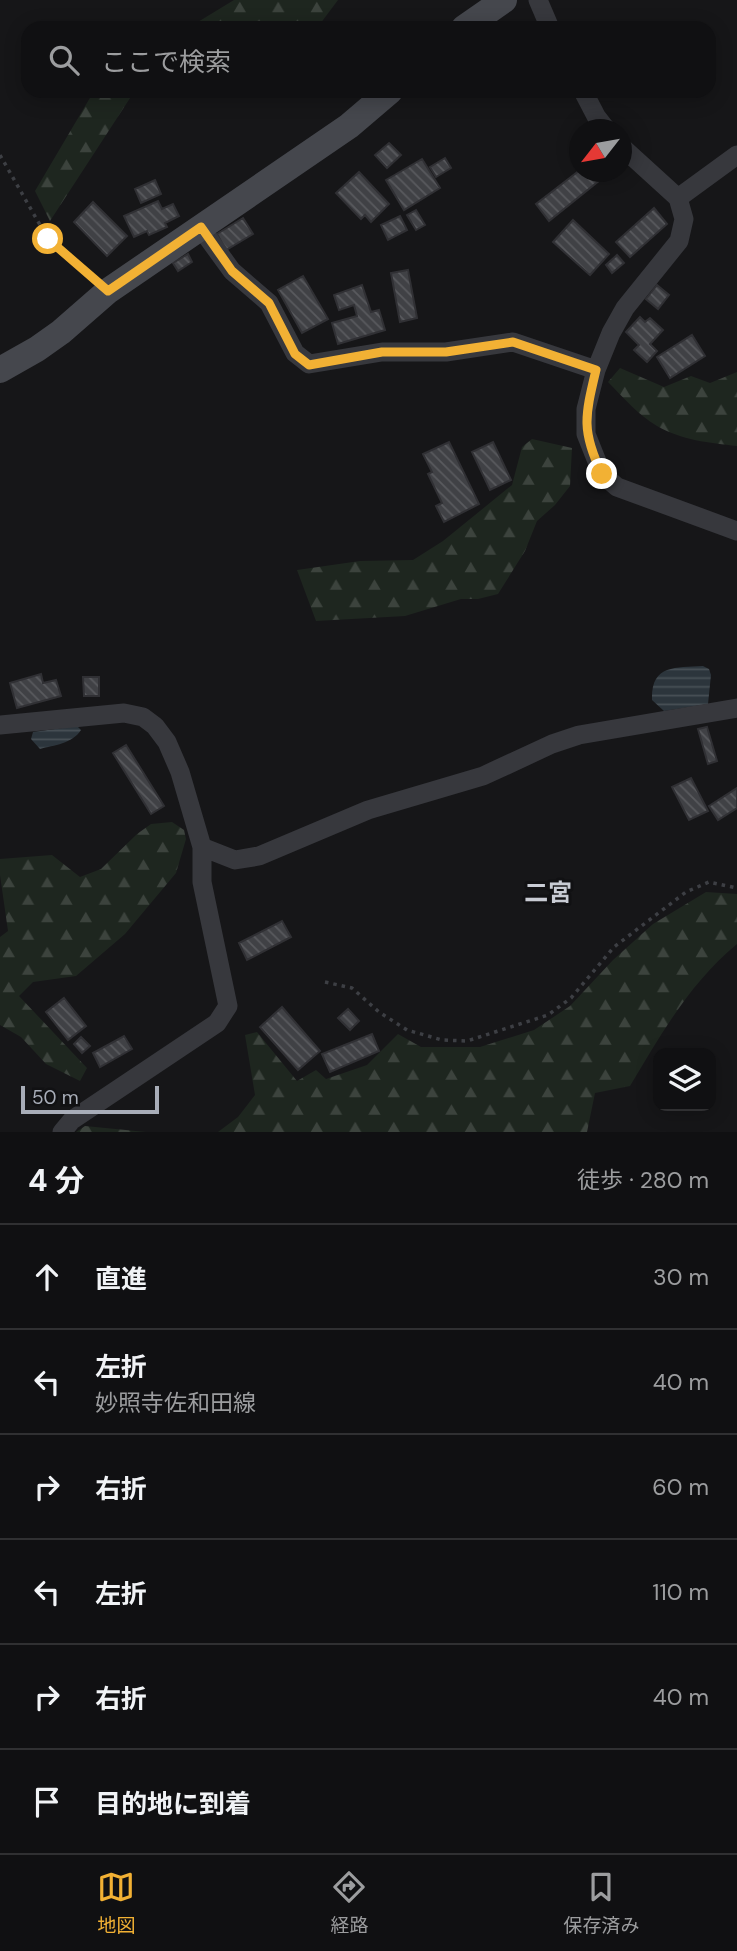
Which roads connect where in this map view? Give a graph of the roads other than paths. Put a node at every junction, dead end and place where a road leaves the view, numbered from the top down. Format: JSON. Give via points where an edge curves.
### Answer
{"nodes":[{"id":1,"x":504,"y":0,"type":"edge"},
{"id":2,"x":538,"y":0,"type":"edge"},
{"id":3,"x":474,"y":21,"type":"edge"},
{"id":4,"x":547,"y":21,"type":"edge"},
{"id":5,"x":382,"y":98,"type":"edge"},
{"id":6,"x":587,"y":98,"type":"edge"},
{"id":7,"x":598,"y":119,"type":"edge"},
{"id":8,"x":737,"y":155,"type":"edge"},
{"id":9,"x":632,"y":157,"type":"edge"},
{"id":10,"x":678,"y":198,"type":"junction"},
{"id":11,"x":201,"y":227,"type":"junction"},
{"id":12,"x":0,"y":370,"type":"edge"},
{"id":13,"x":596,"y":370,"type":"junction"},
{"id":14,"x":737,"y":531,"type":"edge"},
{"id":15,"x":737,"y":708,"type":"edge"},
{"id":16,"x":0,"y":724,"type":"edge"},
{"id":17,"x":202,"y":847,"type":"junction"},
{"id":18,"x":62,"y":1132,"type":"edge"}],
"edges":[{"from":1,"to":3,"type":"main road"},
{"from":2,"to":4,"type":"street"},
{"from":5,"to":11,"type":"main road"},
{"from":6,"to":7,"type":"street"},
{"from":8,"to":10,"type":"street"},
{"from":9,"to":10,"type":"street"},
{"from":10,"to":13,"type":"street","via":[[684,219],[679,241],[625,308]]},
{"from":11,"to":12,"type":"main road","via":[[108,291],[61,332]]},
{"from":11,"to":13,"type":"street","via":[[232,271],[269,303],[295,354],[309,365],[382,352],[446,352],[513,342]]},
{"from":13,"to":14,"type":"street","via":[[586,409],[586,434],[602,474],[617,488]]},
{"from":15,"to":17,"type":"street","via":[[579,735],[483,776],[368,810],[259,856],[235,860]]},
{"from":16,"to":17,"type":"street","via":[[124,713],[143,717],[167,742]]},
{"from":17,"to":18,"type":"street","via":[[202,883],[228,1006],[216,1023],[72,1120]]}]}
